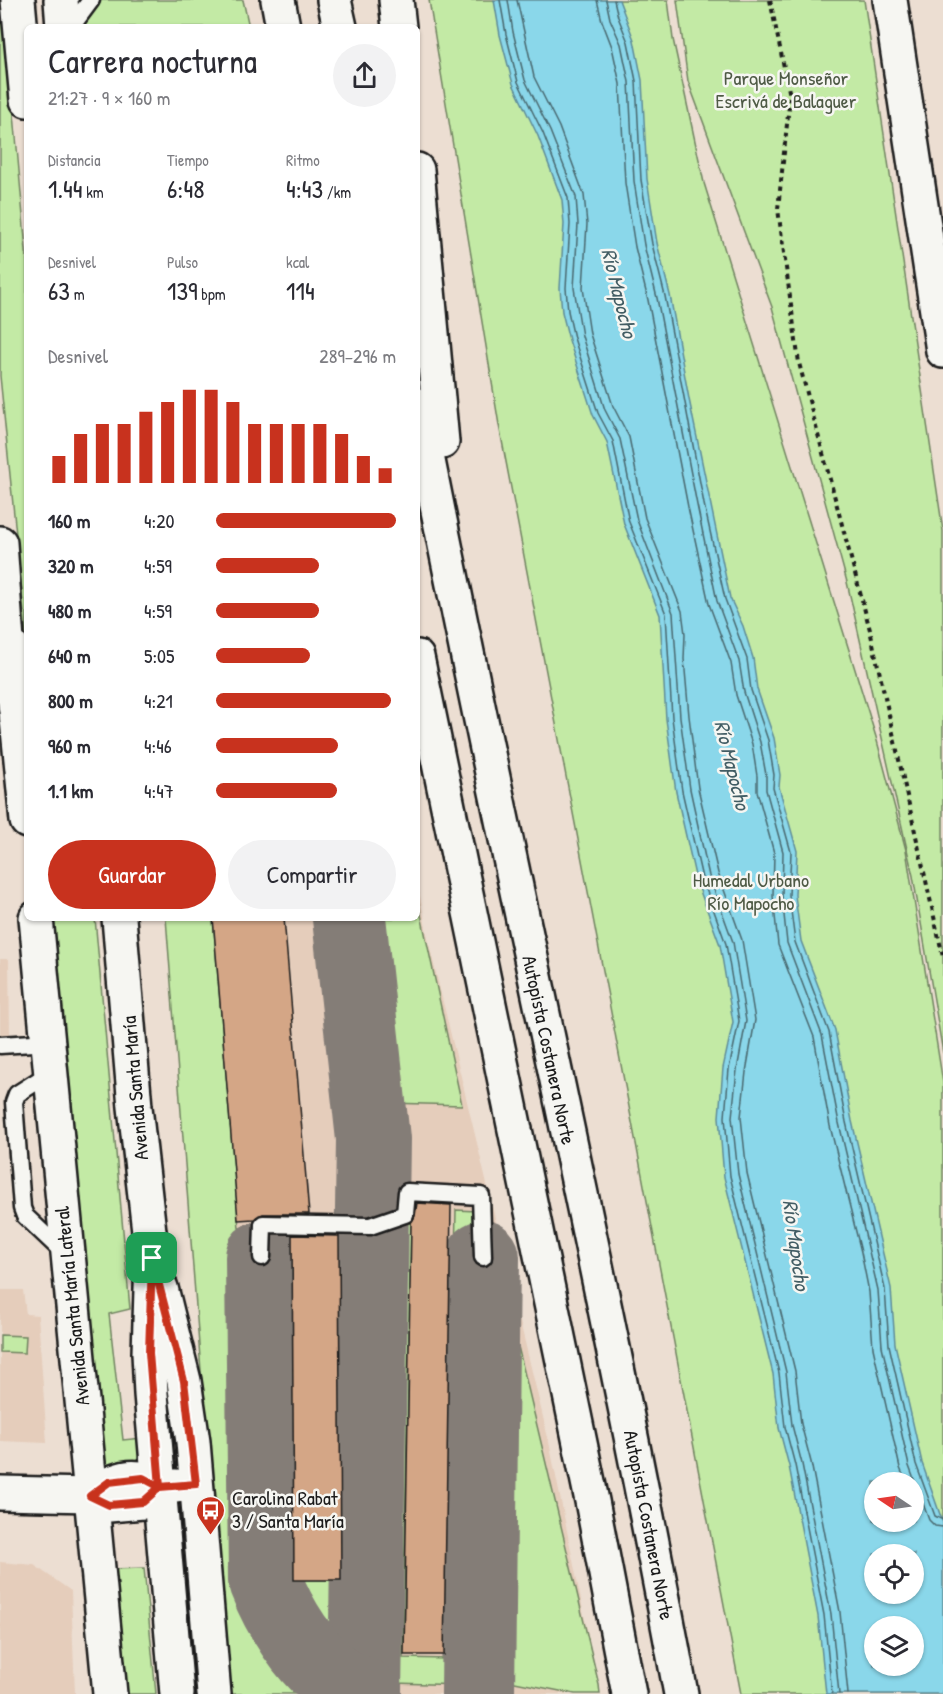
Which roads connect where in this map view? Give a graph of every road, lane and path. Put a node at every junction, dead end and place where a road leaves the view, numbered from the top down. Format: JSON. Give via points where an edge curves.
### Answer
{"nodes":[{"id":1,"x":18,"y":0,"type":"edge"},
{"id":2,"x":61,"y":0,"type":"edge"},
{"id":3,"x":91,"y":0,"type":"edge"},
{"id":4,"x":278,"y":0,"type":"edge"},
{"id":5,"x":334,"y":0,"type":"edge"},
{"id":6,"x":396,"y":0,"type":"edge"},
{"id":7,"x":770,"y":0,"type":"edge"},
{"id":8,"x":890,"y":0,"type":"edge"},
{"id":9,"x":63,"y":24,"type":"edge"},
{"id":10,"x":73,"y":24,"type":"edge"},
{"id":11,"x":282,"y":24,"type":"edge"},
{"id":12,"x":339,"y":24,"type":"edge"},
{"id":13,"x":399,"y":24,"type":"edge"},
{"id":14,"x":24,"y":67,"type":"edge"},
{"id":15,"x":420,"y":202,"type":"edge"},
{"id":16,"x":943,"y":351,"type":"edge"},
{"id":17,"x":420,"y":419,"type":"edge"},
{"id":18,"x":0,"y":543,"type":"edge"},
{"id":19,"x":458,"y":602,"type":"junction"},
{"id":20,"x":17,"y":650,"type":"edge"},
{"id":21,"x":420,"y":671,"type":"edge"},
{"id":22,"x":22,"y":712,"type":"edge"},
{"id":23,"x":24,"y":756,"type":"edge"},
{"id":24,"x":36,"y":921,"type":"edge"},
{"id":25,"x":119,"y":921,"type":"edge"},
{"id":26,"x":943,"y":957,"type":"edge"},
{"id":27,"x":0,"y":1045,"type":"edge"},
{"id":28,"x":50,"y":1058,"type":"junction"},
{"id":29,"x":262,"y":1257,"type":"dead end"},
{"id":30,"x":483,"y":1257,"type":"dead end"},
{"id":31,"x":152,"y":1258,"type":"junction"},
{"id":32,"x":196,"y":1484,"type":"junction"},
{"id":33,"x":160,"y":1487,"type":"junction"},
{"id":34,"x":0,"y":1493,"type":"edge"},
{"id":35,"x":90,"y":1496,"type":"junction"},
{"id":36,"x":110,"y":1694,"type":"edge"},
{"id":37,"x":177,"y":1694,"type":"edge"},
{"id":38,"x":214,"y":1694,"type":"edge"},
{"id":39,"x":629,"y":1694,"type":"edge"},
{"id":40,"x":681,"y":1694,"type":"edge"}],
"edges":[{"from":1,"to":14,"type":"main road"},
{"from":2,"to":9,"type":"main road"},
{"from":3,"to":10,"type":"lane"},
{"from":4,"to":11,"type":"main road"},
{"from":5,"to":12,"type":"main road"},
{"from":6,"to":13,"type":"main road"},
{"from":7,"to":26,"type":"path","via":[[790,96],[778,210],[799,363],[870,630]]},
{"from":8,"to":16,"type":"main road"},
{"from":15,"to":19,"type":"main road"},
{"from":17,"to":19,"type":"main road","name":"Autopista Costanera Norte"},
{"from":18,"to":20,"type":"main road"},
{"from":19,"to":40,"type":"main road","name":"Autopista Costanera Norte"},
{"from":20,"to":22,"type":"main road"},
{"from":21,"to":39,"type":"main road"},
{"from":22,"to":23,"type":"main road"},
{"from":24,"to":28,"type":"main road","name":"Avenida Santa María Lateral"},
{"from":25,"to":31,"type":"main road","name":"Avenida Santa María"},
{"from":27,"to":28,"type":"lane"},
{"from":28,"to":35,"type":"main road","name":"Avenida Santa María Lateral"},
{"from":29,"to":30,"type":"lane","via":[[263,1224],[370,1226],[405,1214],[407,1192],[481,1196]]},
{"from":31,"to":32,"type":"main road","name":"Avenida Santa María","via":[[184,1381]]},
{"from":31,"to":33,"type":"main road","name":"Avenida Santa María","via":[[149,1353]]},
{"from":32,"to":33,"type":"main road"},
{"from":32,"to":38,"type":"main road","name":"Avenida Santa María"},
{"from":33,"to":35,"type":"main road","via":[[143,1502],[109,1505]]},
{"from":33,"to":37,"type":"main road","name":"Avenida Santa María"},
{"from":34,"to":35,"type":"main road"},
{"from":35,"to":36,"type":"main road","name":"Avenida Santa María Lateral"}]}
